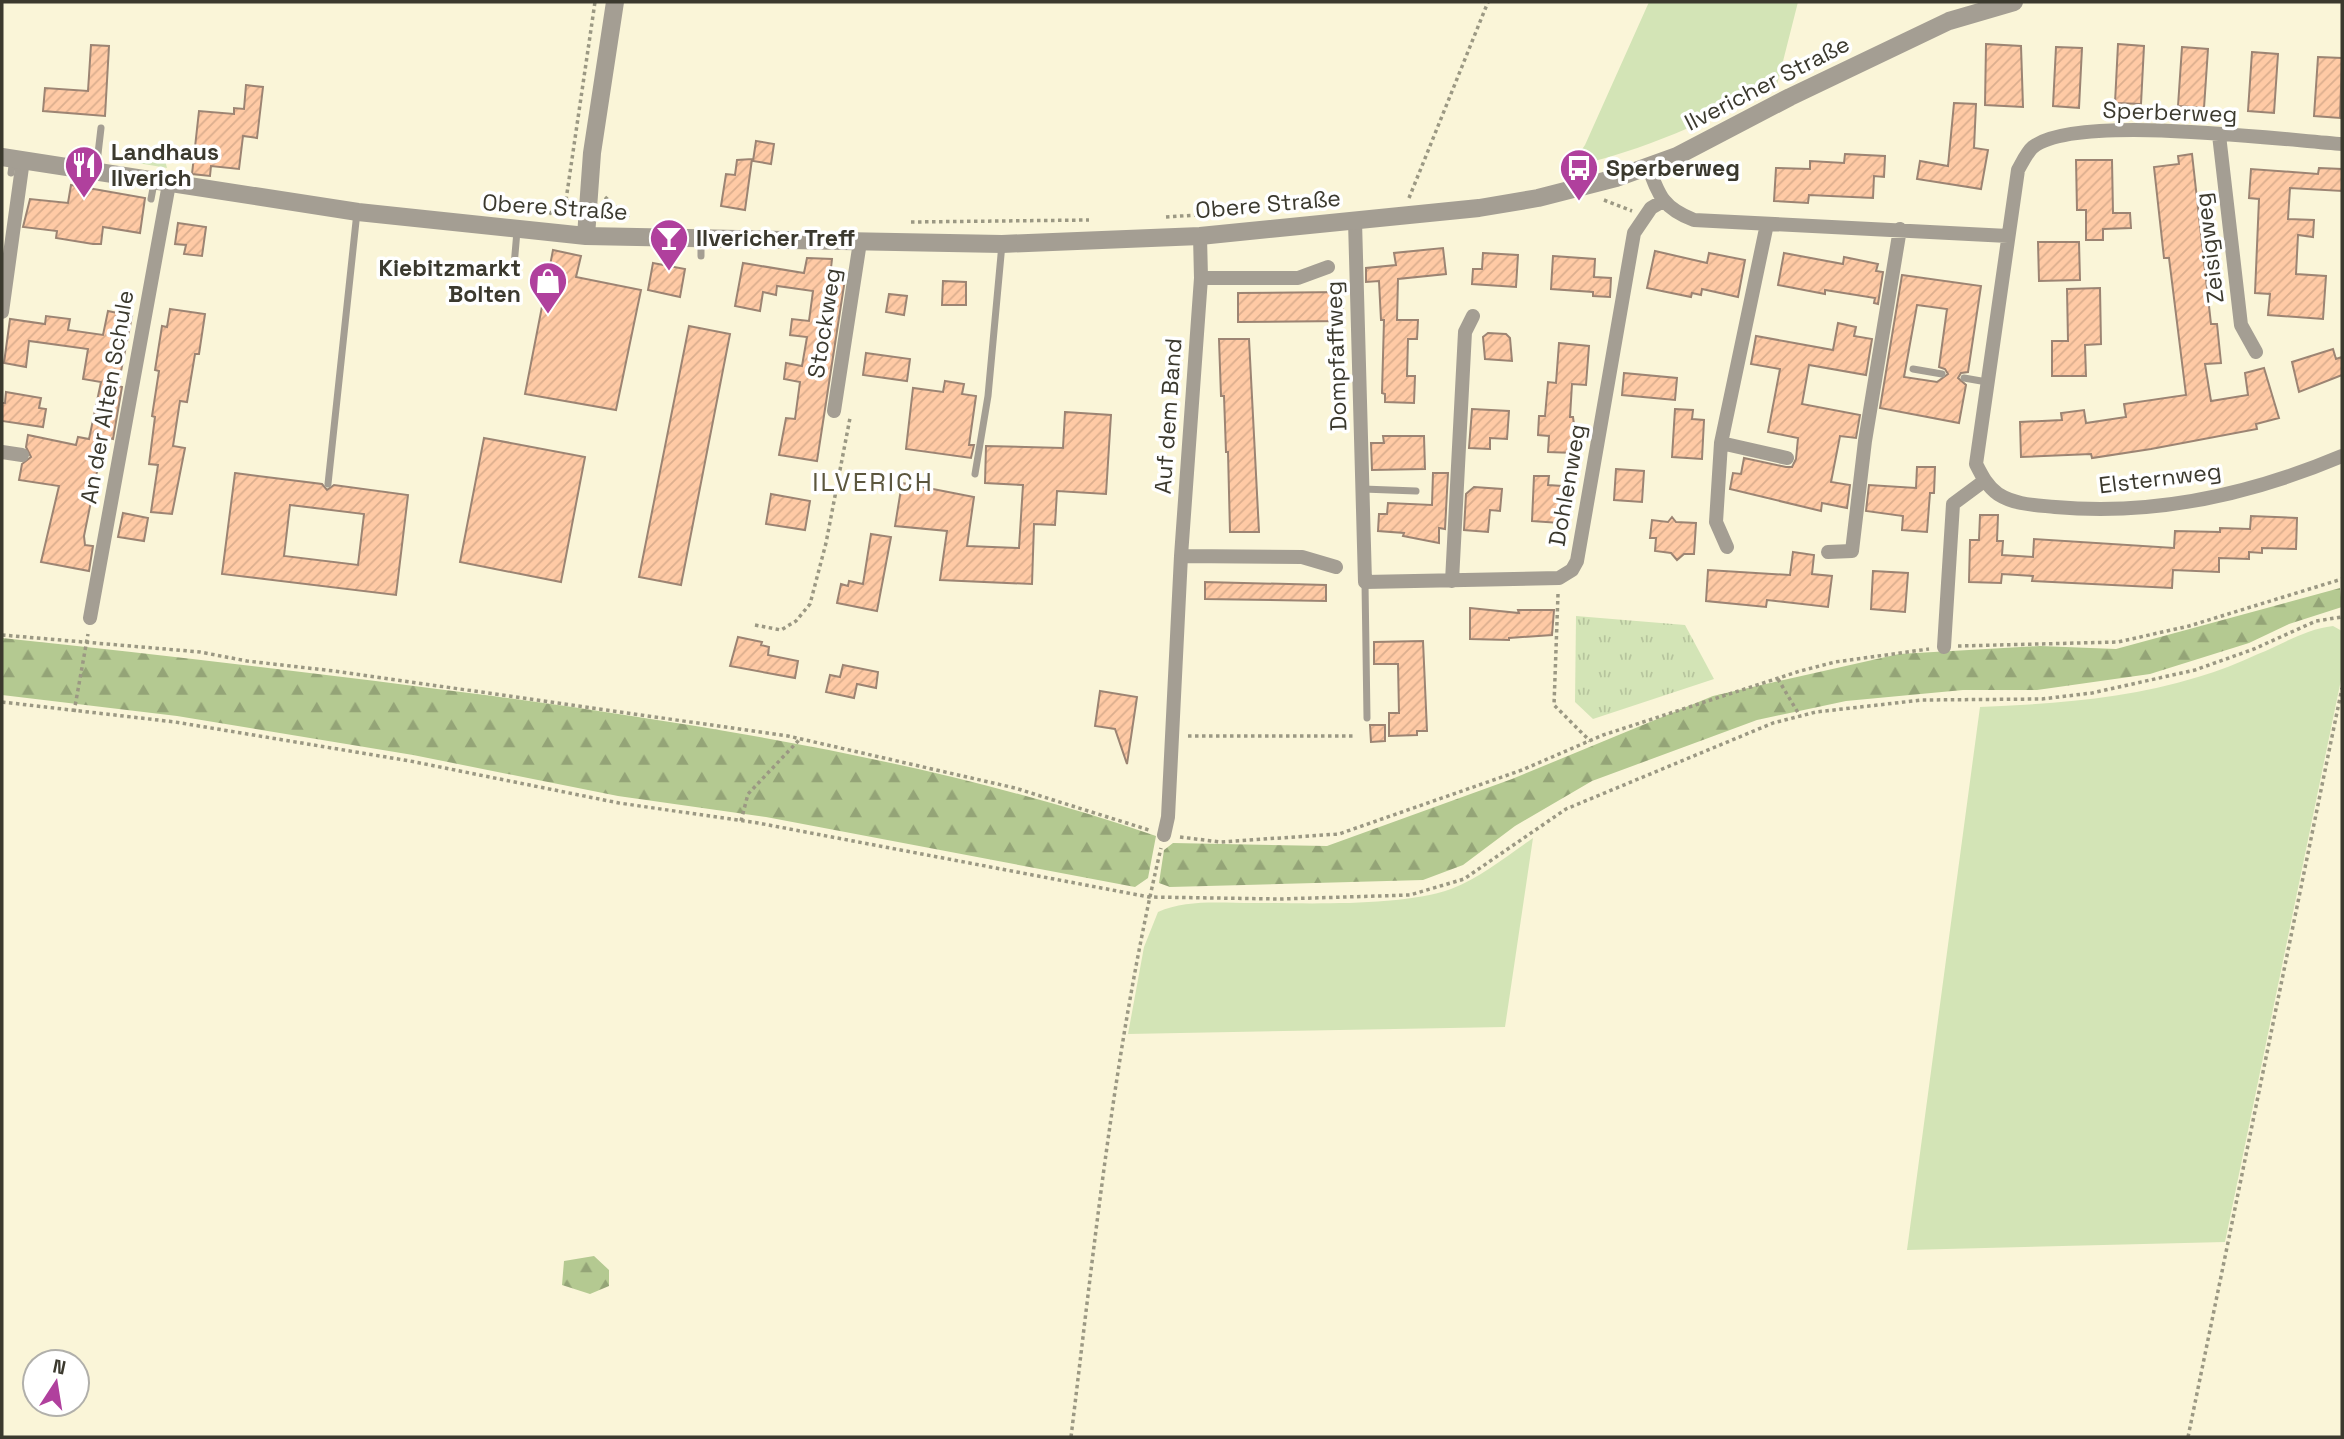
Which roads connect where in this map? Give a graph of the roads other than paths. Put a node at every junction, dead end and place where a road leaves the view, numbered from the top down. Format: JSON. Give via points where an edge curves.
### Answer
{"nodes":[{"id":1,"x":615,"y":2,"type":"edge"},
{"id":2,"x":2014,"y":2,"type":"edge"},
{"id":3,"x":101,"y":128,"type":"dead end"},
{"id":4,"x":2219,"y":135,"type":"junction"},
{"id":5,"x":2342,"y":144,"type":"edge"},
{"id":6,"x":12,"y":162,"type":"edge"},
{"id":7,"x":1648,"y":166,"type":"junction"},
{"id":8,"x":96,"y":172,"type":"junction"},
{"id":9,"x":158,"y":188,"type":"junction"},
{"id":10,"x":1538,"y":198,"type":"joint"},
{"id":11,"x":1663,"y":201,"type":"junction"},
{"id":12,"x":358,"y":212,"type":"junction"},
{"id":13,"x":1355,"y":221,"type":"junction"},
{"id":14,"x":1767,"y":224,"type":"junction"},
{"id":15,"x":1900,"y":229,"type":"junction"},
{"id":16,"x":517,"y":230,"type":"junction"},
{"id":17,"x":586,"y":236,"type":"junction"},
{"id":18,"x":1200,"y":236,"type":"junction"},
{"id":19,"x":2008,"y":236,"type":"junction"},
{"id":20,"x":860,"y":242,"type":"junction"},
{"id":21,"x":1002,"y":244,"type":"junction"},
{"id":22,"x":514,"y":266,"type":"dead end"},
{"id":23,"x":1328,"y":267,"type":"dead end"},
{"id":24,"x":1200,"y":278,"type":"junction"},
{"id":25,"x":2,"y":312,"type":"edge"},
{"id":26,"x":1473,"y":316,"type":"dead end"},
{"id":27,"x":2256,"y":352,"type":"dead end"},
{"id":28,"x":1913,"y":369,"type":"dead end"},
{"id":29,"x":1942,"y":374,"type":"dead end"},
{"id":30,"x":1964,"y":378,"type":"dead end"},
{"id":31,"x":1987,"y":382,"type":"junction"},
{"id":32,"x":834,"y":411,"type":"dead end"},
{"id":33,"x":1721,"y":443,"type":"junction"},
{"id":34,"x":2,"y":452,"type":"edge"},
{"id":35,"x":22,"y":455,"type":"dead end"},
{"id":36,"x":2342,"y":456,"type":"edge"},
{"id":37,"x":1787,"y":458,"type":"dead end"},
{"id":38,"x":975,"y":474,"type":"dead end"},
{"id":39,"x":1984,"y":481,"type":"junction"},
{"id":40,"x":328,"y":484,"type":"dead end"},
{"id":41,"x":1363,"y":489,"type":"junction"},
{"id":42,"x":1416,"y":491,"type":"dead end"},
{"id":43,"x":1727,"y":547,"type":"dead end"},
{"id":44,"x":1828,"y":552,"type":"dead end"},
{"id":45,"x":1181,"y":556,"type":"junction"},
{"id":46,"x":1336,"y":567,"type":"dead end"},
{"id":47,"x":1452,"y":581,"type":"junction"},
{"id":48,"x":1365,"y":582,"type":"junction"},
{"id":49,"x":90,"y":618,"type":"road end"},
{"id":50,"x":1944,"y":647,"type":"road end"},
{"id":51,"x":1367,"y":718,"type":"dead end"},
{"id":52,"x":1164,"y":835,"type":"road end"}],
"edges":[{"from":1,"to":17,"type":"street","via":[[592,153]]},
{"from":2,"to":7,"type":"street","name":"Ilvericher Straße","via":[[1949,21],[1677,156]]},
{"from":3,"to":8,"type":"lane"},
{"from":4,"to":5,"type":"street","name":"Sperberweg"},
{"from":4,"to":19,"type":"street","name":"Sperberweg","via":[[2092,132],[2058,137],[2032,148],[2018,170]]},
{"from":4,"to":27,"type":"street","name":"Zeisigweg","via":[[2241,325]]},
{"from":6,"to":8,"type":"street","name":"Obere Straße"},
{"from":6,"to":25,"type":"street"},
{"from":7,"to":10,"type":"street","name":"Ilvericher Straße"},
{"from":7,"to":11,"type":"street"},
{"from":8,"to":9,"type":"street","name":"Obere Straße","via":[[137,174]]},
{"from":9,"to":12,"type":"street","name":"Obere Straße"},
{"from":9,"to":49,"type":"street","name":"An der Alten Schule"},
{"from":10,"to":13,"type":"street","name":"Obere Straße","via":[[1410,207]]},
{"from":11,"to":14,"type":"street","via":[[1674,212],[1694,220]]},
{"from":11,"to":47,"type":"street","name":"Dohlenweg","via":[[1644,215],[1634,233],[1577,561],[1559,578]]},
{"from":12,"to":16,"type":"street","name":"Obere Straße"},
{"from":12,"to":40,"type":"lane"},
{"from":13,"to":18,"type":"street","name":"Obere Straße"},
{"from":13,"to":41,"type":"street","name":"Dompfaffweg"},
{"from":14,"to":15,"type":"street"},
{"from":14,"to":33,"type":"street"},
{"from":15,"to":19,"type":"street"},
{"from":15,"to":44,"type":"street","via":[[1852,551]]},
{"from":16,"to":17,"type":"street","name":"Obere Straße"},
{"from":16,"to":22,"type":"lane"},
{"from":17,"to":20,"type":"street","name":"Obere Straße","via":[[701,248]]},
{"from":18,"to":21,"type":"street","name":"Obere Straße"},
{"from":18,"to":24,"type":"street","name":"Auf dem Band"},
{"from":19,"to":31,"type":"street"},
{"from":20,"to":21,"type":"street","name":"Obere Straße"},
{"from":20,"to":32,"type":"street","name":"Stockweg"},
{"from":21,"to":38,"type":"lane","via":[[988,396]]},
{"from":23,"to":24,"type":"street","via":[[1298,278]]},
{"from":24,"to":45,"type":"street","name":"Auf dem Band"},
{"from":26,"to":47,"type":"street","via":[[1465,332]]},
{"from":28,"to":29,"type":"lane"},
{"from":30,"to":31,"type":"lane"},
{"from":31,"to":39,"type":"street","via":[[1976,464]]},
{"from":33,"to":37,"type":"street"},
{"from":33,"to":43,"type":"street","via":[[1716,522]]},
{"from":34,"to":35,"type":"street"},
{"from":36,"to":39,"type":"street","name":"Elsternweg","via":[[2259,487],[2129,508],[2020,503],[1998,494]]},
{"from":39,"to":50,"type":"street","via":[[1953,503]]},
{"from":41,"to":42,"type":"lane"},
{"from":41,"to":48,"type":"street","name":"Dompfaffweg"},
{"from":45,"to":46,"type":"street","via":[[1302,557]]},
{"from":45,"to":52,"type":"street","name":"Auf dem Band"},
{"from":47,"to":48,"type":"street"},
{"from":48,"to":51,"type":"lane"}]}
